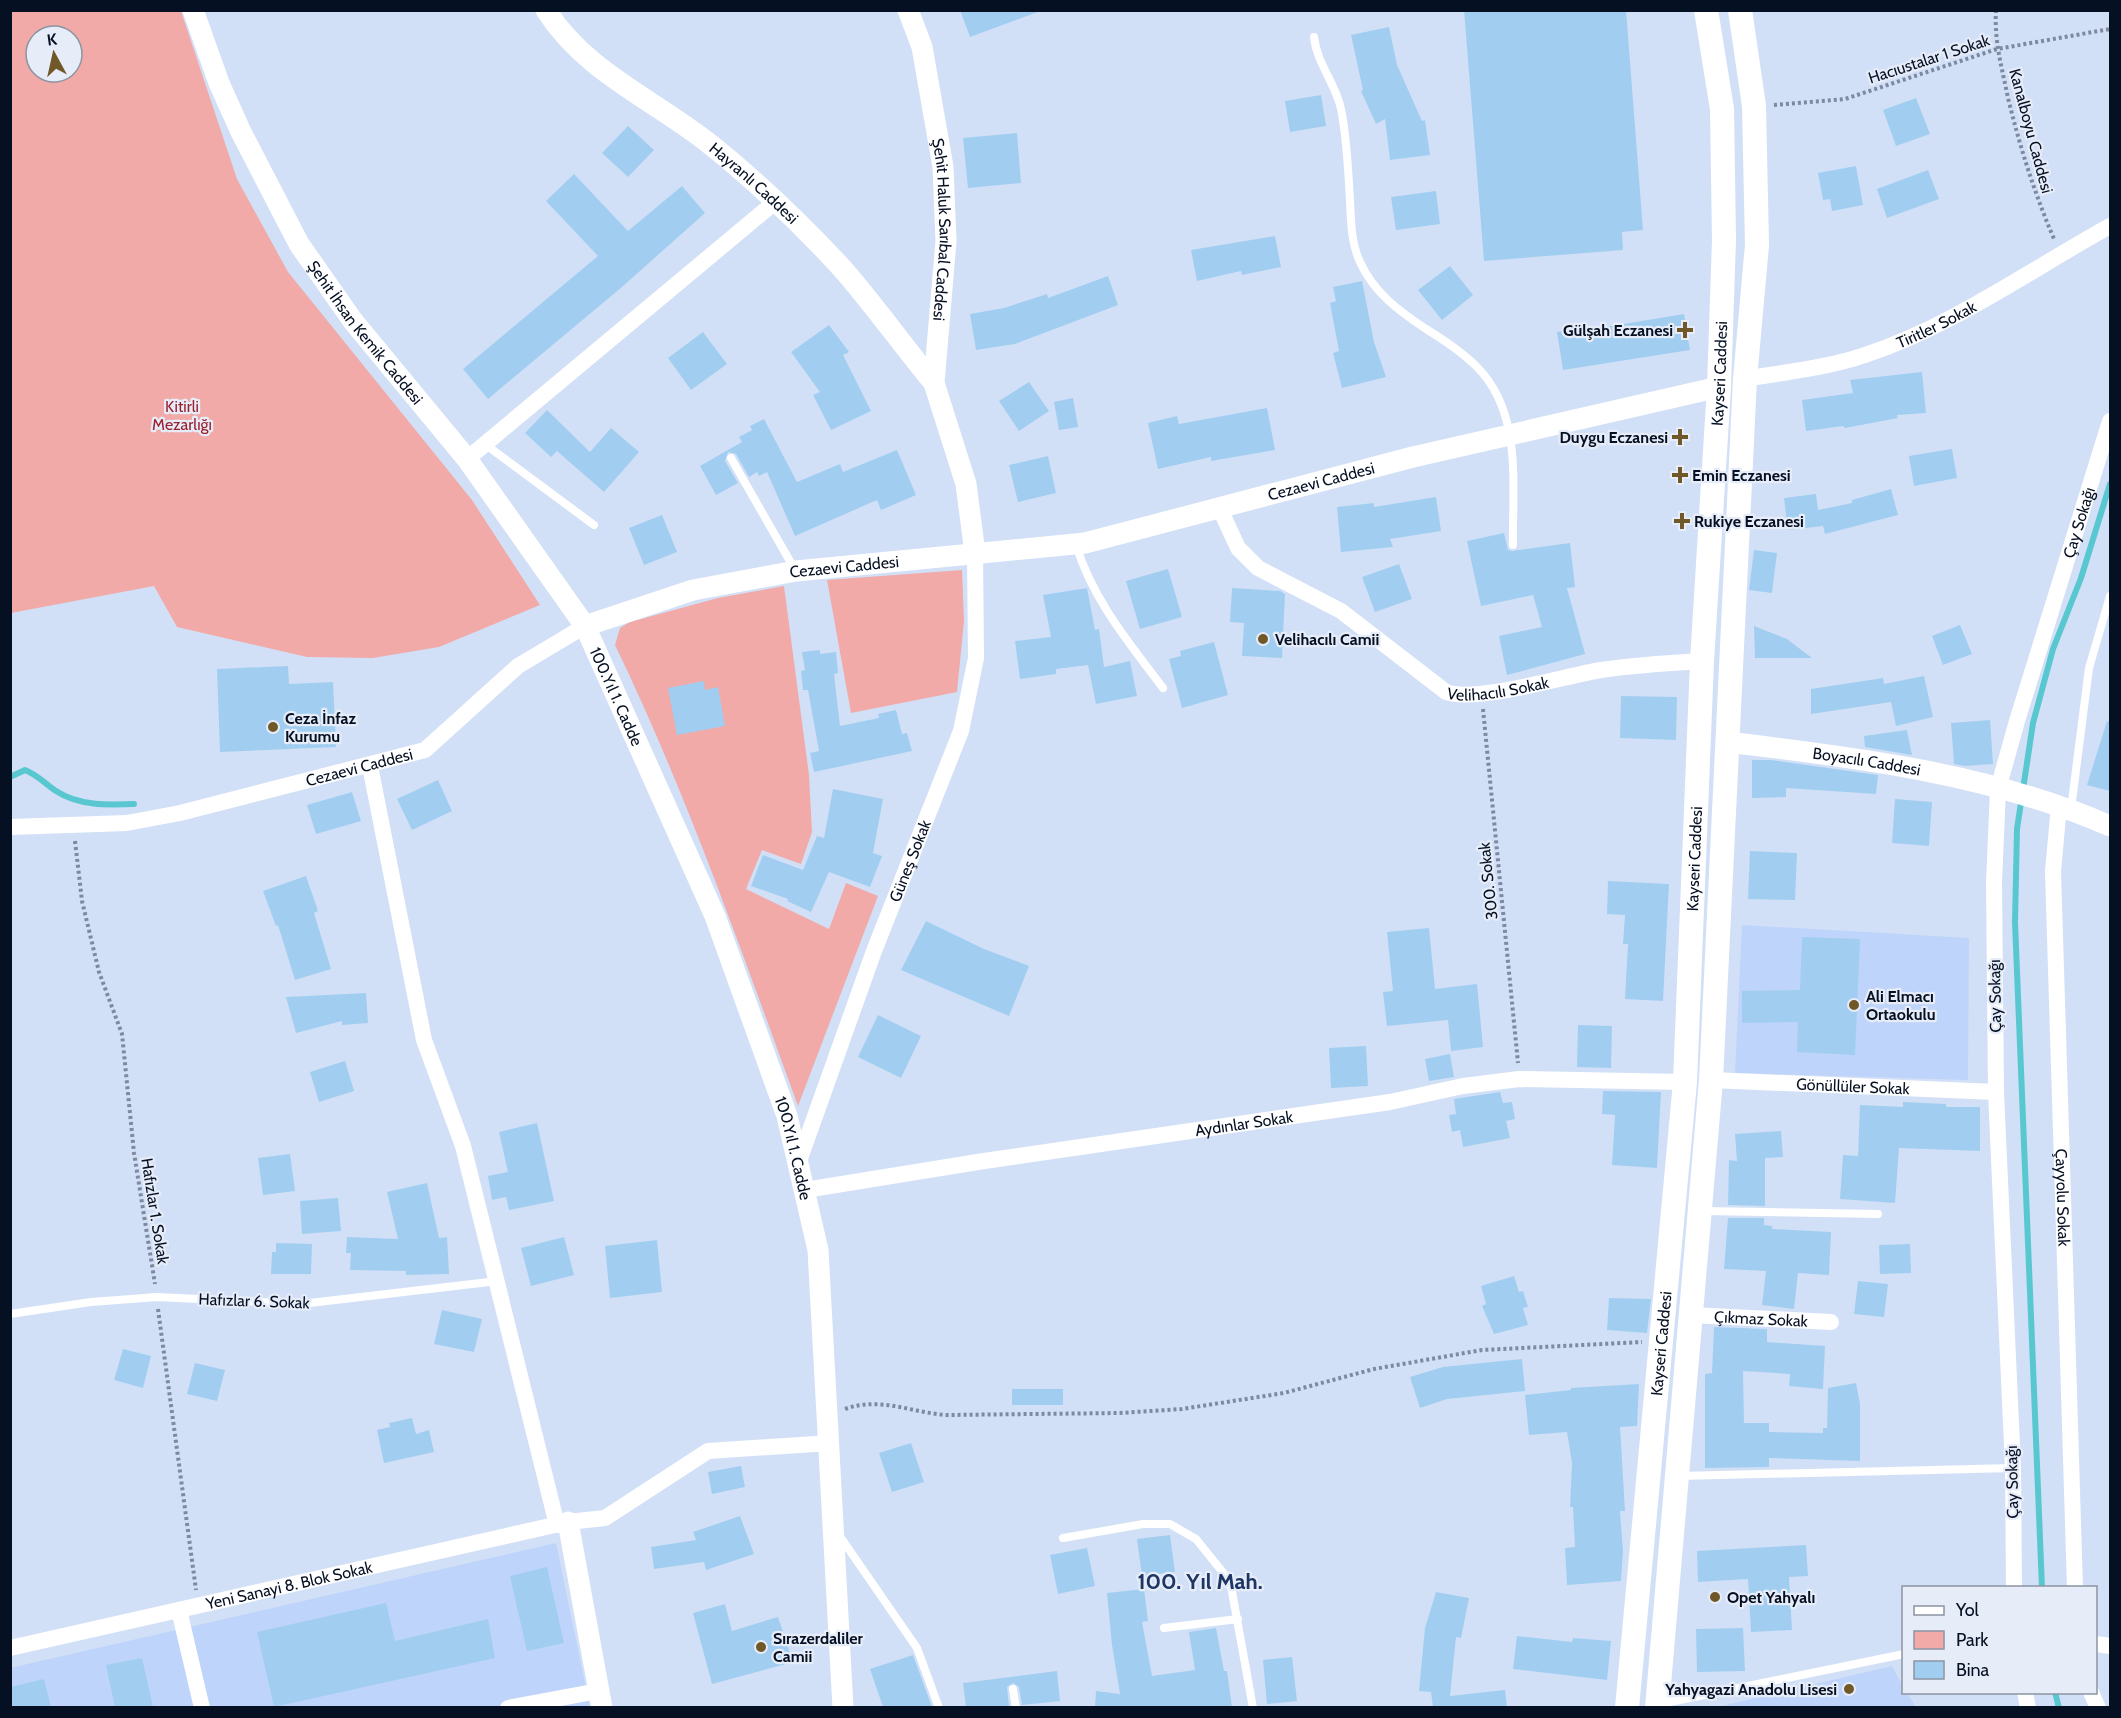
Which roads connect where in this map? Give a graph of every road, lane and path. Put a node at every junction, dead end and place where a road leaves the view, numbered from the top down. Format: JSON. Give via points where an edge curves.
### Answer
{"nodes":[{"id":1,"x":192,"y":10,"type":"edge"},
{"id":2,"x":546,"y":10,"type":"edge"},
{"id":3,"x":908,"y":10,"type":"edge"},
{"id":4,"x":1706,"y":10,"type":"edge"},
{"id":5,"x":1740,"y":10,"type":"edge"},
{"id":6,"x":1996,"y":10,"type":"edge"},
{"id":7,"x":2110,"y":29,"type":"edge"},
{"id":8,"x":1314,"y":37,"type":"dead end"},
{"id":9,"x":1997,"y":49,"type":"junction"},
{"id":10,"x":1754,"y":106,"type":"junction"},
{"id":11,"x":775,"y":202,"type":"junction"},
{"id":12,"x":2110,"y":226,"type":"edge"},
{"id":13,"x":2061,"y":253,"type":"junction"},
{"id":14,"x":1745,"y":379,"type":"junction"},
{"id":15,"x":934,"y":383,"type":"junction"},
{"id":16,"x":1719,"y":387,"type":"junction"},
{"id":17,"x":2110,"y":421,"type":"edge"},
{"id":18,"x":1511,"y":437,"type":"junction"},
{"id":19,"x":486,"y":445,"type":"junction"},
{"id":20,"x":731,"y":458,"type":"dead end"},
{"id":21,"x":467,"y":459,"type":"junction"},
{"id":22,"x":1220,"y":509,"type":"junction"},
{"id":23,"x":594,"y":525,"type":"dead end"},
{"id":24,"x":1076,"y":545,"type":"junction"},
{"id":25,"x":1513,"y":545,"type":"dead end"},
{"id":26,"x":975,"y":554,"type":"junction"},
{"id":27,"x":796,"y":571,"type":"junction"},
{"id":28,"x":2110,"y":596,"type":"edge"},
{"id":29,"x":585,"y":626,"type":"junction"},
{"id":30,"x":1702,"y":661,"type":"junction"},
{"id":31,"x":1163,"y":688,"type":"dead end"},
{"id":32,"x":1481,"y":694,"type":"junction"},
{"id":33,"x":1727,"y":742,"type":"junction"},
{"id":34,"x":370,"y":766,"type":"junction"},
{"id":35,"x":2002,"y":789,"type":"junction"},
{"id":36,"x":2059,"y":806,"type":"junction"},
{"id":37,"x":74,"y":825,"type":"junction"},
{"id":38,"x":2110,"y":826,"type":"edge"},
{"id":39,"x":10,"y":827,"type":"edge"},
{"id":40,"x":1518,"y":1067,"type":"dead end"},
{"id":41,"x":1712,"y":1080,"type":"junction"},
{"id":42,"x":1685,"y":1082,"type":"junction"},
{"id":43,"x":1996,"y":1092,"type":"junction"},
{"id":44,"x":799,"y":1161,"type":"junction"},
{"id":45,"x":805,"y":1190,"type":"junction"},
{"id":46,"x":1699,"y":1211,"type":"junction"},
{"id":47,"x":1878,"y":1214,"type":"dead end"},
{"id":48,"x":498,"y":1281,"type":"junction"},
{"id":49,"x":157,"y":1297,"type":"junction"},
{"id":50,"x":10,"y":1314,"type":"edge"},
{"id":51,"x":1691,"y":1315,"type":"junction"},
{"id":52,"x":1831,"y":1322,"type":"dead end"},
{"id":53,"x":1661,"y":1341,"type":"junction"},
{"id":54,"x":828,"y":1416,"type":"junction"},
{"id":55,"x":830,"y":1443,"type":"junction"},
{"id":56,"x":2013,"y":1468,"type":"junction"},
{"id":57,"x":1678,"y":1476,"type":"junction"},
{"id":58,"x":563,"y":1523,"type":"junction"},
{"id":59,"x":834,"y":1529,"type":"junction"},
{"id":60,"x":1063,"y":1538,"type":"dead end"},
{"id":61,"x":2014,"y":1586,"type":"edge"},
{"id":62,"x":2075,"y":1586,"type":"edge"},
{"id":63,"x":198,"y":1606,"type":"junction"},
{"id":64,"x":179,"y":1610,"type":"junction"},
{"id":65,"x":1238,"y":1619,"type":"junction"},
{"id":66,"x":1164,"y":1628,"type":"dead end"},
{"id":67,"x":10,"y":1648,"type":"edge"},
{"id":68,"x":1902,"y":1654,"type":"edge"},
{"id":69,"x":1013,"y":1689,"type":"dead end"},
{"id":70,"x":600,"y":1699,"type":"edge"},
{"id":71,"x":1658,"y":1706,"type":"edge"},
{"id":72,"x":202,"y":1707,"type":"edge"},
{"id":73,"x":508,"y":1707,"type":"edge"},
{"id":74,"x":843,"y":1707,"type":"edge"},
{"id":75,"x":939,"y":1707,"type":"edge"},
{"id":76,"x":1016,"y":1707,"type":"edge"},
{"id":77,"x":1253,"y":1707,"type":"edge"},
{"id":78,"x":1627,"y":1707,"type":"edge"}],
"edges":[{"from":1,"to":21,"type":"street","name":"Şehit İhsan Kemik Caddesi","via":[[241,132],[299,244],[353,321]]},
{"from":2,"to":11,"type":"street","name":"Hayranlı Caddesi","via":[[559,31],[615,80],[710,144]]},
{"from":3,"to":15,"type":"street","name":"Şehit Haluk Sarıbal Caddesi","via":[[922,47],[943,167],[946,241]]},
{"from":4,"to":16,"type":"main road","name":"Kayseri Caddesi","via":[[1722,109],[1724,240]]},
{"from":5,"to":10,"type":"main road","name":"Kayseri Caddesi"},
{"from":6,"to":9,"type":"path","name":"Kanalboyu Caddesi"},
{"from":7,"to":9,"type":"path","name":"Hacıustalar 1 Sokak"},
{"from":8,"to":18,"type":"lane","via":[[1316,52],[1341,108],[1351,230],[1359,262],[1389,303],[1478,368],[1491,384]]},
{"from":9,"to":10,"type":"path","name":"Hacıustalar 1 Sokak","via":[[1845,99]]},
{"from":9,"to":13,"type":"path","name":"Kanalboyu Caddesi","via":[[2026,167]]},
{"from":10,"to":14,"type":"main road","name":"Kayseri Caddesi","via":[[1756,245]]},
{"from":11,"to":15,"type":"street","name":"Hayranlı Caddesi","via":[[841,267]]},
{"from":11,"to":19,"type":"street"},
{"from":12,"to":13,"type":"street","name":"Tiritler Sokak"},
{"from":13,"to":14,"type":"street","name":"Tiritler Sokak","via":[[1961,312],[1897,343],[1838,363]]},
{"from":14,"to":33,"type":"main road","name":"Kayseri Caddesi"},
{"from":15,"to":26,"type":"street","name":"Şehit Haluk Sarıbal Caddesi","via":[[966,484]]},
{"from":16,"to":18,"type":"street","name":"Cezaevi Caddesi"},
{"from":16,"to":30,"type":"main road","name":"Kayseri Caddesi"},
{"from":17,"to":35,"type":"street","name":"Çay Sokağı","via":[[2017,721]]},
{"from":18,"to":22,"type":"street","name":"Cezaevi Caddesi","via":[[1413,457]]},
{"from":18,"to":25,"type":"lane"},
{"from":19,"to":21,"type":"street"},
{"from":19,"to":23,"type":"lane"},
{"from":20,"to":27,"type":"lane"},
{"from":21,"to":29,"type":"street","name":"Şehit İhsan Kemik Caddesi"},
{"from":22,"to":24,"type":"street","name":"Cezaevi Caddesi"},
{"from":22,"to":32,"type":"street","name":"Velihacılı Sokak","via":[[1238,548],[1258,568],[1341,611],[1446,692]]},
{"from":24,"to":26,"type":"street","name":"Cezaevi Caddesi"},
{"from":24,"to":31,"type":"lane","via":[[1082,566],[1109,616]]},
{"from":26,"to":27,"type":"street","name":"Cezaevi Caddesi"},
{"from":26,"to":44,"type":"street","name":"Güneş Sokak","via":[[976,658],[961,731],[874,951]]},
{"from":27,"to":29,"type":"street","name":"Cezaevi Caddesi","via":[[693,590]]},
{"from":28,"to":36,"type":"lane","via":[[2089,668]]},
{"from":29,"to":34,"type":"street","name":"Cezaevi Caddesi","via":[[518,666],[425,750]]},
{"from":29,"to":44,"type":"street","name":"100.Yıl 1. Cadde","via":[[714,916],[787,1116]]},
{"from":30,"to":32,"type":"street","name":"Velihacılı Sokak","via":[[1600,670]]},
{"from":30,"to":42,"type":"main road","name":"Kayseri Caddesi"},
{"from":32,"to":40,"type":"path","name":"300. Sokak"},
{"from":33,"to":35,"type":"street","name":"Boyacılı Caddesi","via":[[1858,759]]},
{"from":33,"to":41,"type":"main road","name":"Kayseri Caddesi"},
{"from":34,"to":37,"type":"street","name":"Cezaevi Caddesi","via":[[180,813],[127,823]]},
{"from":34,"to":48,"type":"street","via":[[424,1040],[463,1146]]},
{"from":35,"to":36,"type":"street","name":"Boyacılı Caddesi"},
{"from":35,"to":43,"type":"street","name":"Çay Sokağı","via":[[1994,882]]},
{"from":36,"to":38,"type":"street"},
{"from":36,"to":62,"type":"street","name":"Çayyolu Sokak","via":[[2053,871]]},
{"from":37,"to":39,"type":"street","name":"Cezaevi Caddesi"},
{"from":37,"to":49,"type":"path","name":"Hafızlar 1. Sokak","via":[[82,901],[99,972],[122,1034],[134,1153]]},
{"from":41,"to":43,"type":"street","name":"Gönüllüler Sokak"},
{"from":41,"to":46,"type":"main road","name":"Kayseri Caddesi"},
{"from":42,"to":45,"type":"street","name":"Aydınlar Sokak","via":[[1508,1080],[1390,1102]]},
{"from":42,"to":53,"type":"main road","name":"Kayseri Caddesi"},
{"from":43,"to":56,"type":"street","name":"Çay Sokağı"},
{"from":44,"to":45,"type":"street","name":"100.Yıl 1. Cadde"},
{"from":45,"to":54,"type":"street","name":"100.Yıl 1. Cadde","via":[[818,1250]]},
{"from":46,"to":47,"type":"lane"},
{"from":46,"to":51,"type":"main road","name":"Kayseri Caddesi"},
{"from":48,"to":49,"type":"lane","name":"Hafızlar 6. Sokak","via":[[301,1304]]},
{"from":48,"to":58,"type":"street"},
{"from":49,"to":50,"type":"lane","name":"Hafızlar 6. Sokak"},
{"from":49,"to":63,"type":"path","name":"Hafızlar 1. Sokak"},
{"from":51,"to":52,"type":"street","name":"Çıkmaz Sokak"},
{"from":51,"to":57,"type":"main road","name":"Kayseri Caddesi"},
{"from":53,"to":54,"type":"path","via":[[1482,1350],[1374,1369],[1284,1393],[1182,1409],[947,1415],[921,1414],[869,1402]]},
{"from":53,"to":78,"type":"main road","name":"Kayseri Caddesi"},
{"from":54,"to":55,"type":"street","name":"100.Yıl 1. Cadde"},
{"from":55,"to":58,"type":"street","name":"Yeni Sanayi 8. Blok Sokak","via":[[708,1451],[605,1518]]},
{"from":55,"to":59,"type":"street","name":"100.Yıl 1. Cadde"},
{"from":56,"to":57,"type":"lane"},
{"from":56,"to":61,"type":"street","name":"Çay Sokağı"},
{"from":57,"to":71,"type":"main road","name":"Kayseri Caddesi"},
{"from":58,"to":63,"type":"street","name":"Yeni Sanayi 8. Blok Sokak"},
{"from":58,"to":70,"type":"street"},
{"from":59,"to":74,"type":"street","name":"100.Yıl 1. Cadde"},
{"from":59,"to":75,"type":"lane","via":[[916,1648]]},
{"from":60,"to":65,"type":"lane","via":[[1150,1523],[1181,1528],[1196,1539],[1225,1575]]},
{"from":63,"to":64,"type":"street","name":"Yeni Sanayi 8. Blok Sokak"},
{"from":64,"to":67,"type":"street","name":"Yeni Sanayi 8. Blok Sokak"},
{"from":64,"to":72,"type":"street"},
{"from":65,"to":66,"type":"lane"},
{"from":65,"to":77,"type":"lane"},
{"from":68,"to":71,"type":"lane"},
{"from":69,"to":76,"type":"lane"},
{"from":70,"to":73,"type":"street"}]}
